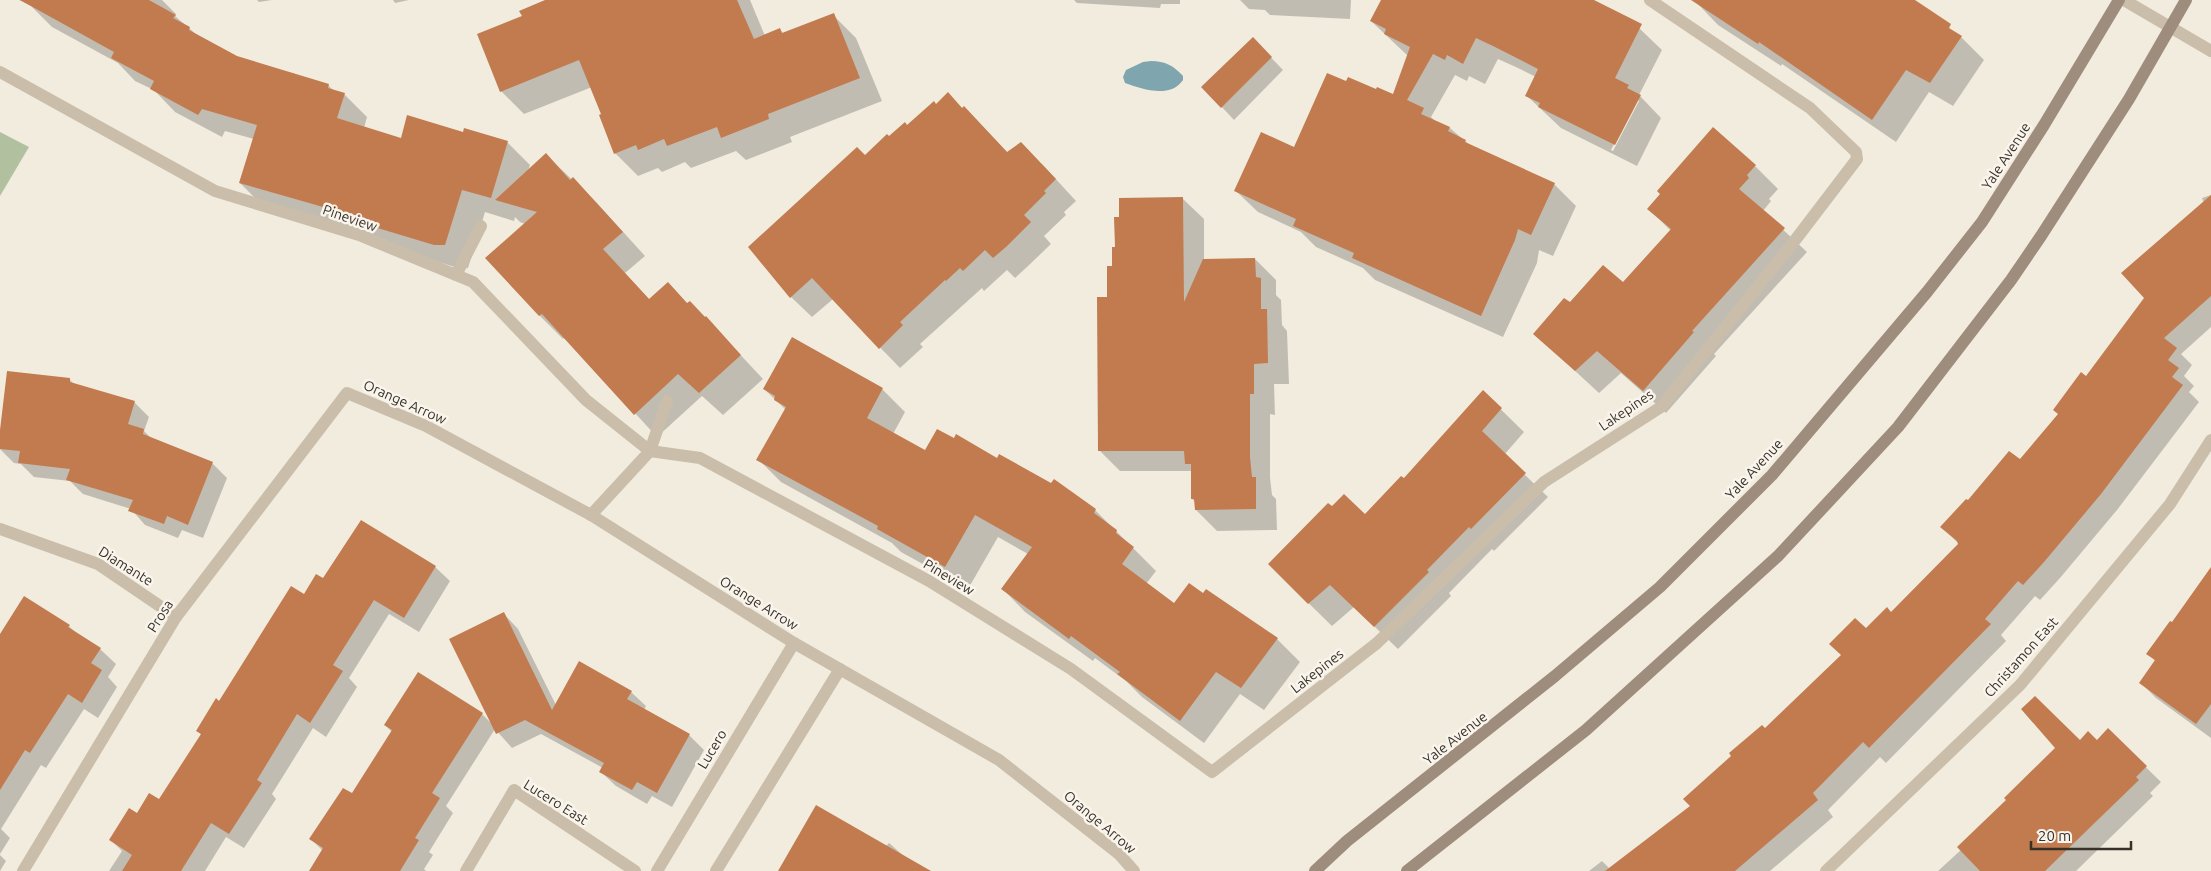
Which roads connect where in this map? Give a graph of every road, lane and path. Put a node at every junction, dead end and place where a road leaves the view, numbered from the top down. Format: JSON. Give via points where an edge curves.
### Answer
{"nodes":[{"id":1,"x":1650,"y":0,"type":"edge"},
{"id":2,"x":2119,"y":0,"type":"edge"},
{"id":3,"x":2124,"y":0,"type":"edge"},
{"id":4,"x":2186,"y":0,"type":"edge"},
{"id":5,"x":2171,"y":26,"type":"junction"},
{"id":6,"x":2211,"y":51,"type":"edge"},
{"id":7,"x":0,"y":72,"type":"edge"},
{"id":8,"x":481,"y":226,"type":"dead end"},
{"id":9,"x":456,"y":275,"type":"junction"},
{"id":10,"x":347,"y":393,"type":"joint"},
{"id":11,"x":667,"y":401,"type":"dead end"},
{"id":12,"x":2211,"y":440,"type":"edge"},
{"id":13,"x":650,"y":451,"type":"junction"},
{"id":14,"x":591,"y":516,"type":"junction"},
{"id":15,"x":0,"y":528,"type":"edge"},
{"id":16,"x":176,"y":616,"type":"junction"},
{"id":17,"x":794,"y":643,"type":"junction"},
{"id":18,"x":840,"y":670,"type":"junction"},
{"id":19,"x":1212,"y":772,"type":"joint"},
{"id":20,"x":23,"y":871,"type":"edge"},
{"id":21,"x":466,"y":871,"type":"edge"},
{"id":22,"x":635,"y":871,"type":"edge"},
{"id":23,"x":657,"y":871,"type":"edge"},
{"id":24,"x":716,"y":871,"type":"edge"},
{"id":25,"x":1134,"y":871,"type":"edge"},
{"id":26,"x":1315,"y":871,"type":"edge"},
{"id":27,"x":1407,"y":871,"type":"edge"},
{"id":28,"x":1826,"y":871,"type":"edge"}],
"edges":[{"from":1,"to":19,"type":"street","name":"Lakepines","via":[[1810,108],[1856,152],[1857,159],[1661,407],[1544,482],[1377,643]]},
{"from":2,"to":26,"type":"main road","name":"Yale Avenue","via":[[1982,222],[1928,292],[1772,475],[1660,587],[1541,688],[1347,841]]},
{"from":3,"to":5,"type":"street"},
{"from":4,"to":5,"type":"main road"},
{"from":5,"to":6,"type":"street"},
{"from":5,"to":27,"type":"main road","via":[[2129,99],[2036,244],[1898,427],[1778,556],[1594,723]]},
{"from":7,"to":9,"type":"street","name":"Pineview","via":[[215,191],[359,235]]},
{"from":8,"to":9,"type":"street"},
{"from":9,"to":13,"type":"street","name":"Pineview","via":[[473,282],[586,400]]},
{"from":10,"to":14,"type":"street","name":"Orange Arrow","via":[[426,426]]},
{"from":10,"to":16,"type":"street","name":"Prosa"},
{"from":11,"to":13,"type":"street"},
{"from":12,"to":28,"type":"street","name":"Christamon East","via":[[2170,504],[2020,685]]},
{"from":13,"to":14,"type":"street"},
{"from":13,"to":19,"type":"street","name":"Pineview","via":[[700,458],[929,581],[1071,669]]},
{"from":14,"to":17,"type":"street","name":"Orange Arrow"},
{"from":15,"to":16,"type":"street","name":"Diamante","via":[[98,564]]},
{"from":16,"to":20,"type":"street","name":"Prosa"},
{"from":17,"to":18,"type":"street","name":"Orange Arrow"},
{"from":17,"to":23,"type":"street","name":"Lucero"},
{"from":18,"to":24,"type":"street"},
{"from":18,"to":25,"type":"street","name":"Orange Arrow","via":[[999,760],[1119,854]]},
{"from":21,"to":22,"type":"street","name":"Lucero East","via":[[514,790]]}]}
